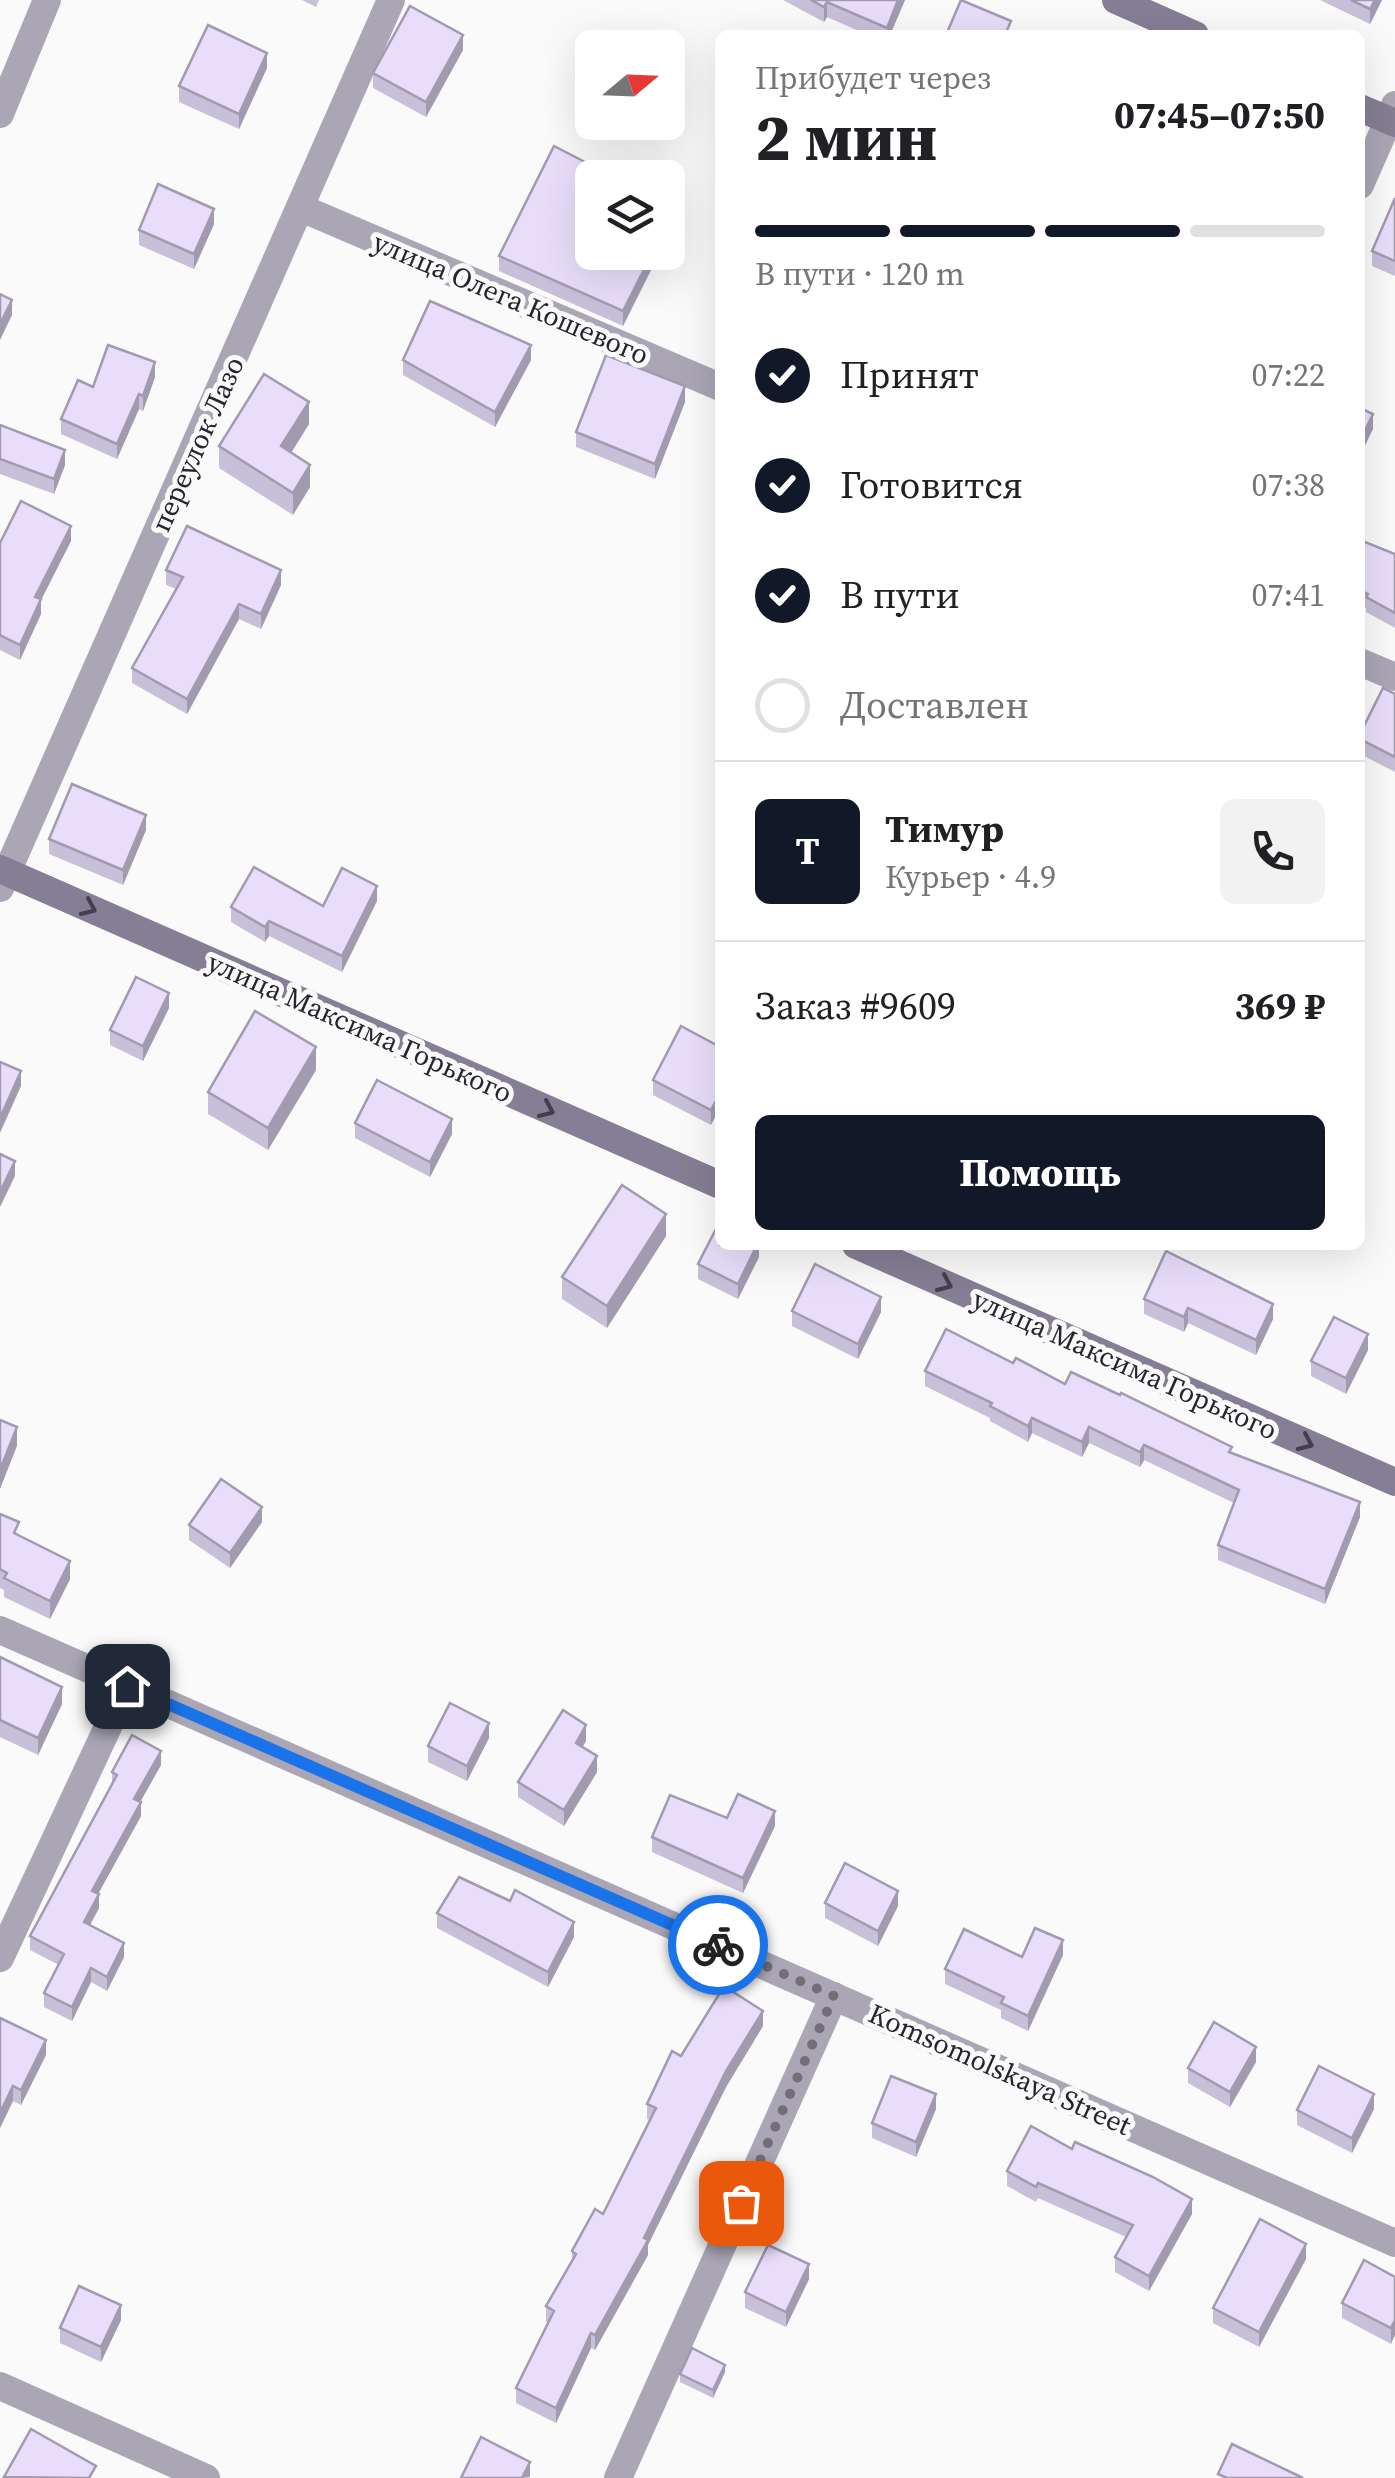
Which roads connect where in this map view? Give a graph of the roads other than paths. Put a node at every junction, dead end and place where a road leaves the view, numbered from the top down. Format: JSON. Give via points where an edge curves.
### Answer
{"nodes":[{"id":1,"x":47,"y":0,"type":"edge"},
{"id":2,"x":392,"y":0,"type":"edge"},
{"id":3,"x":1116,"y":0,"type":"edge"},
{"id":4,"x":1184,"y":30,"type":"edge"},
{"id":5,"x":1365,"y":109,"type":"edge"},
{"id":6,"x":0,"y":114,"type":"edge"},
{"id":7,"x":1393,"y":116,"type":"edge"},
{"id":8,"x":1365,"y":175,"type":"edge"},
{"id":9,"x":302,"y":208,"type":"junction"},
{"id":10,"x":715,"y":385,"type":"edge"},
{"id":11,"x":1365,"y":664,"type":"edge"},
{"id":12,"x":1395,"y":677,"type":"edge"},
{"id":13,"x":2,"y":876,"type":"edge"},
{"id":14,"x":715,"y":1184,"type":"edge"},
{"id":15,"x":892,"y":1252,"type":"edge"},
{"id":16,"x":1395,"y":1482,"type":"edge"},
{"id":17,"x":0,"y":1630,"type":"edge"},
{"id":18,"x":127,"y":1686,"type":"junction"},
{"id":19,"x":0,"y":1958,"type":"edge"},
{"id":20,"x":834,"y":1996,"type":"junction"},
{"id":21,"x":1395,"y":2243,"type":"edge"},
{"id":22,"x":0,"y":2386,"type":"edge"},
{"id":23,"x":206,"y":2478,"type":"edge"},
{"id":24,"x":618,"y":2478,"type":"edge"}],
"edges":[{"from":1,"to":6,"type":"street"},
{"from":2,"to":9,"type":"street","name":"переулок Лазо"},
{"from":3,"to":4,"type":"main road"},
{"from":5,"to":7,"type":"main road"},
{"from":7,"to":8,"type":"street"},
{"from":9,"to":10,"type":"street","name":"улица Олега Кошевого"},
{"from":9,"to":13,"type":"street","name":"переулок Лазо"},
{"from":11,"to":12,"type":"street"},
{"from":13,"to":14,"type":"main road","name":"улица Максима Горького","one_way":true},
{"from":15,"to":16,"type":"main road","name":"улица Максима Горького","one_way":true},
{"from":17,"to":18,"type":"street","name":"Komsomolskaya Street"},
{"from":18,"to":19,"type":"street"},
{"from":18,"to":20,"type":"street","name":"Komsomolskaya Street"},
{"from":20,"to":21,"type":"street","name":"Komsomolskaya Street"},
{"from":20,"to":24,"type":"street"},
{"from":22,"to":23,"type":"street"}]}
